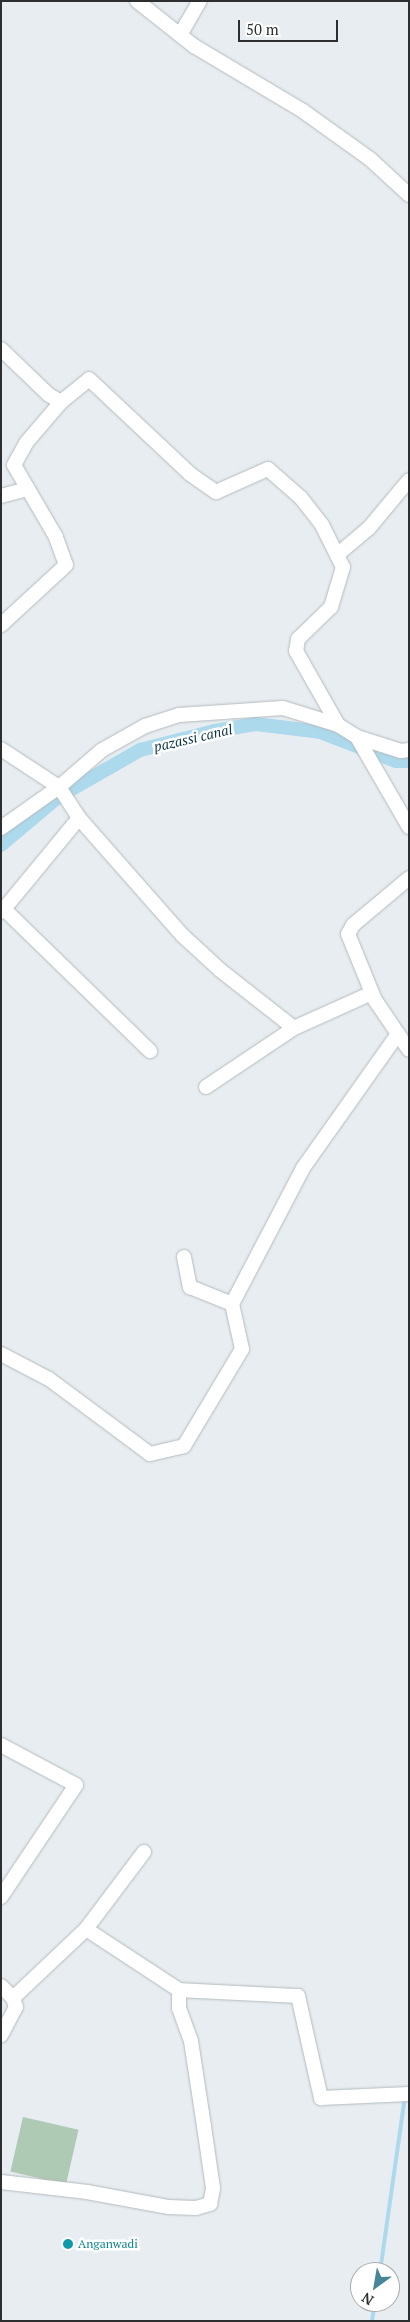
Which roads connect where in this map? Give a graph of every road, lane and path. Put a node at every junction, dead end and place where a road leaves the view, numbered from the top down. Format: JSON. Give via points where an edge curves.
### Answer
{"nodes":[{"id":1,"x":137,"y":1,"type":"edge"},
{"id":2,"x":200,"y":1,"type":"edge"},
{"id":3,"x":180,"y":35,"type":"junction"},
{"id":4,"x":409,"y":195,"type":"edge"},
{"id":5,"x":1,"y":349,"type":"edge"},
{"id":6,"x":61,"y":402,"type":"junction"},
{"id":7,"x":409,"y":480,"type":"edge"},
{"id":8,"x":28,"y":489,"type":"junction"},
{"id":9,"x":1,"y":496,"type":"edge"},
{"id":10,"x":336,"y":555,"type":"junction"},
{"id":11,"x":1,"y":625,"type":"edge"},
{"id":12,"x":338,"y":725,"type":"junction"},
{"id":13,"x":357,"y":737,"type":"junction"},
{"id":14,"x":1,"y":749,"type":"edge"},
{"id":15,"x":409,"y":750,"type":"edge"},
{"id":16,"x":59,"y":788,"type":"junction"},
{"id":17,"x":79,"y":818,"type":"junction"},
{"id":18,"x":409,"y":827,"type":"edge"},
{"id":19,"x":1,"y":828,"type":"edge"},
{"id":20,"x":409,"y":878,"type":"edge"},
{"id":21,"x":2,"y":910,"type":"edge"},
{"id":22,"x":372,"y":993,"type":"junction"},
{"id":23,"x":294,"y":1028,"type":"junction"},
{"id":24,"x":398,"y":1034,"type":"junction"},
{"id":25,"x":409,"y":1050,"type":"edge"},
{"id":26,"x":150,"y":1051,"type":"dead end"},
{"id":27,"x":206,"y":1087,"type":"dead end"},
{"id":28,"x":184,"y":1257,"type":"dead end"},
{"id":29,"x":232,"y":1304,"type":"junction"},
{"id":30,"x":1,"y":1354,"type":"edge"},
{"id":31,"x":1,"y":1745,"type":"edge"},
{"id":32,"x":144,"y":1852,"type":"dead end"},
{"id":33,"x":1,"y":1897,"type":"edge"},
{"id":34,"x":86,"y":1929,"type":"junction"},
{"id":35,"x":1,"y":1986,"type":"edge"},
{"id":36,"x":179,"y":1990,"type":"junction"},
{"id":37,"x":13,"y":1998,"type":"junction"},
{"id":38,"x":1,"y":2035,"type":"edge"},
{"id":39,"x":409,"y":2094,"type":"edge"},
{"id":40,"x":1,"y":2182,"type":"edge"}],
"edges":[{"from":1,"to":3,"type":"street"},
{"from":2,"to":3,"type":"street"},
{"from":3,"to":4,"type":"street","via":[[303,111],[370,159]]},
{"from":5,"to":6,"type":"street","via":[[48,395]]},
{"from":6,"to":8,"type":"street","via":[[26,444],[14,465]]},
{"from":6,"to":10,"type":"street","via":[[89,379],[190,474],[216,492],[268,469],[301,498],[322,525]]},
{"from":7,"to":10,"type":"street","via":[[369,528]]},
{"from":8,"to":9,"type":"street"},
{"from":8,"to":11,"type":"street","via":[[56,537],[66,565]]},
{"from":10,"to":12,"type":"street","via":[[343,567],[331,607],[296,645],[296,651]]},
{"from":12,"to":13,"type":"street"},
{"from":12,"to":16,"type":"street","via":[[283,708],[179,715],[145,726],[102,750]]},
{"from":13,"to":15,"type":"street","via":[[401,751]]},
{"from":13,"to":18,"type":"street"},
{"from":14,"to":16,"type":"street"},
{"from":16,"to":17,"type":"street"},
{"from":16,"to":19,"type":"street"},
{"from":17,"to":21,"type":"street"},
{"from":17,"to":23,"type":"street","via":[[182,935],[220,970]]},
{"from":20,"to":22,"type":"street","via":[[353,925],[348,934]]},
{"from":21,"to":26,"type":"street"},
{"from":22,"to":23,"type":"street"},
{"from":22,"to":24,"type":"street"},
{"from":23,"to":27,"type":"street"},
{"from":24,"to":25,"type":"street"},
{"from":24,"to":29,"type":"street","via":[[303,1168]]},
{"from":28,"to":29,"type":"street","via":[[190,1287]]},
{"from":29,"to":30,"type":"street","via":[[242,1349],[184,1446],[150,1454],[48,1379]]},
{"from":31,"to":33,"type":"street","via":[[76,1785]]},
{"from":32,"to":34,"type":"street"},
{"from":34,"to":36,"type":"street"},
{"from":34,"to":37,"type":"street"},
{"from":35,"to":37,"type":"street"},
{"from":36,"to":39,"type":"street","via":[[298,1996],[321,2098]]},
{"from":36,"to":40,"type":"street","via":[[179,2008],[191,2041],[213,2188],[210,2204],[196,2208],[168,2207],[87,2192]]},
{"from":37,"to":38,"type":"street","via":[[16,2007]]}]}
